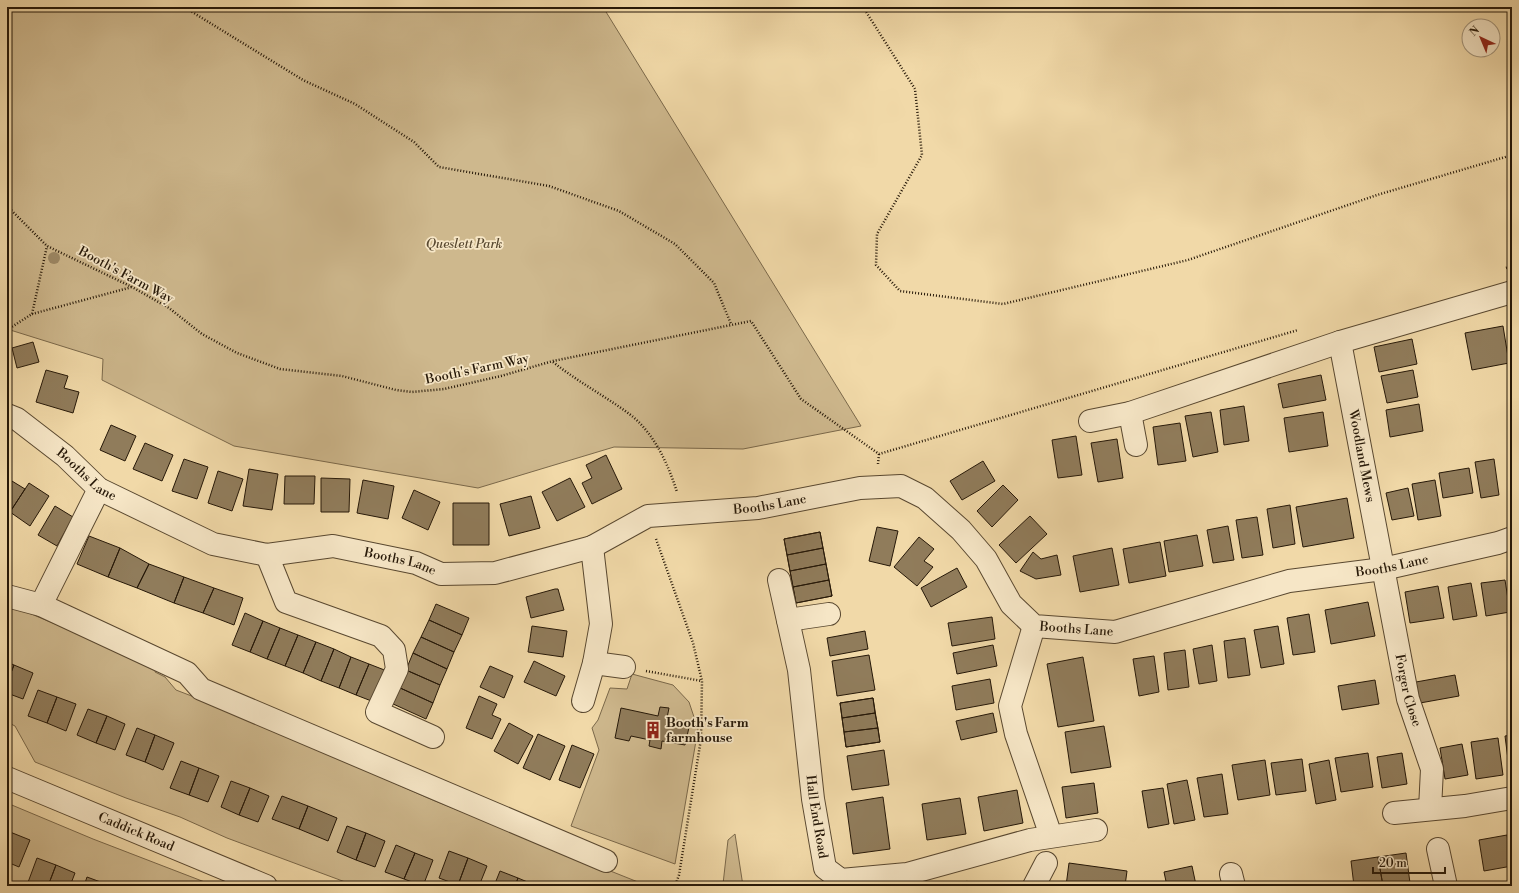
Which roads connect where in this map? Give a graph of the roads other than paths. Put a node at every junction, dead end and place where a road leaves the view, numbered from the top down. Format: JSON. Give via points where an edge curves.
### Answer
{"nodes":[{"id":1,"x":1512,"y":292,"type":"edge"},
{"id":2,"x":1340,"y":342,"type":"junction"},
{"id":3,"x":1130,"y":413,"type":"junction"},
{"id":4,"x":7,"y":415,"type":"edge"},
{"id":5,"x":1090,"y":422,"type":"dead end"},
{"id":6,"x":1136,"y":445,"type":"dead end"},
{"id":7,"x":99,"y":489,"type":"junction"},
{"id":8,"x":1512,"y":538,"type":"edge"},
{"id":9,"x":592,"y":547,"type":"junction"},
{"id":10,"x":267,"y":555,"type":"junction"},
{"id":11,"x":1383,"y":569,"type":"junction"},
{"id":12,"x":779,"y":580,"type":"dead end"},
{"id":13,"x":7,"y":596,"type":"edge"},
{"id":14,"x":41,"y":605,"type":"junction"},
{"id":15,"x":829,"y":614,"type":"dead end"},
{"id":16,"x":788,"y":620,"type":"junction"},
{"id":17,"x":1034,"y":626,"type":"junction"},
{"id":18,"x":594,"y":663,"type":"junction"},
{"id":19,"x":624,"y":667,"type":"road end"},
{"id":20,"x":583,"y":701,"type":"dead end"},
{"id":21,"x":433,"y":737,"type":"dead end"},
{"id":22,"x":7,"y":778,"type":"edge"},
{"id":23,"x":1512,"y":798,"type":"edge"},
{"id":24,"x":1430,"y":810,"type":"junction"},
{"id":25,"x":1394,"y":813,"type":"dead end"},
{"id":26,"x":1096,"y":830,"type":"dead end"},
{"id":27,"x":1051,"y":836,"type":"junction"},
{"id":28,"x":1438,"y":849,"type":"dead end"},
{"id":29,"x":606,"y":861,"type":"dead end"},
{"id":30,"x":1046,"y":863,"type":"dead end"},
{"id":31,"x":266,"y":886,"type":"edge"},
{"id":32,"x":1034,"y":886,"type":"edge"},
{"id":33,"x":1446,"y":886,"type":"edge"}],
"edges":[{"from":1,"to":2,"type":"street"},
{"from":2,"to":3,"type":"street"},
{"from":2,"to":11,"type":"street","name":"Woodland Mews"},
{"from":3,"to":5,"type":"street"},
{"from":3,"to":6,"type":"street"},
{"from":4,"to":7,"type":"street","name":"Booths Lane","via":[[17,419],[65,456]]},
{"from":7,"to":10,"type":"street","name":"Booths Lane","via":[[213,544]]},
{"from":7,"to":14,"type":"street"},
{"from":8,"to":11,"type":"street","name":"Booths Lane"},
{"from":9,"to":10,"type":"street","name":"Booths Lane","via":[[495,574],[441,574],[416,563],[333,546]]},
{"from":9,"to":17,"type":"street","name":"Booths Lane","via":[[648,516],[758,508],[860,488],[901,486],[925,498],[962,530],[986,559],[1011,604]]},
{"from":9,"to":18,"type":"street","via":[[601,624]]},
{"from":10,"to":21,"type":"street","via":[[286,602],[381,636],[394,650],[397,669],[377,712]]},
{"from":11,"to":17,"type":"street","name":"Booths Lane","via":[[1289,581],[1115,632]]},
{"from":11,"to":24,"type":"street","name":"Forger Close","via":[[1408,699],[1432,768]]},
{"from":12,"to":16,"type":"street","name":"Hall End Road"},
{"from":13,"to":14,"type":"street"},
{"from":14,"to":29,"type":"street","via":[[187,673],[201,689]]},
{"from":15,"to":16,"type":"street"},
{"from":16,"to":27,"type":"street","name":"Hall End Road","via":[[799,670],[813,799],[825,868],[841,880],[907,874]]},
{"from":17,"to":27,"type":"street","via":[[1010,706],[1016,734]]},
{"from":18,"to":19,"type":"street"},
{"from":18,"to":20,"type":"street"},
{"from":22,"to":31,"type":"street","name":"Caddick Road"},
{"from":23,"to":24,"type":"street"},
{"from":24,"to":25,"type":"street"},
{"from":26,"to":27,"type":"street","name":"Hall End Road"},
{"from":28,"to":33,"type":"street"},
{"from":30,"to":32,"type":"street"}]}
